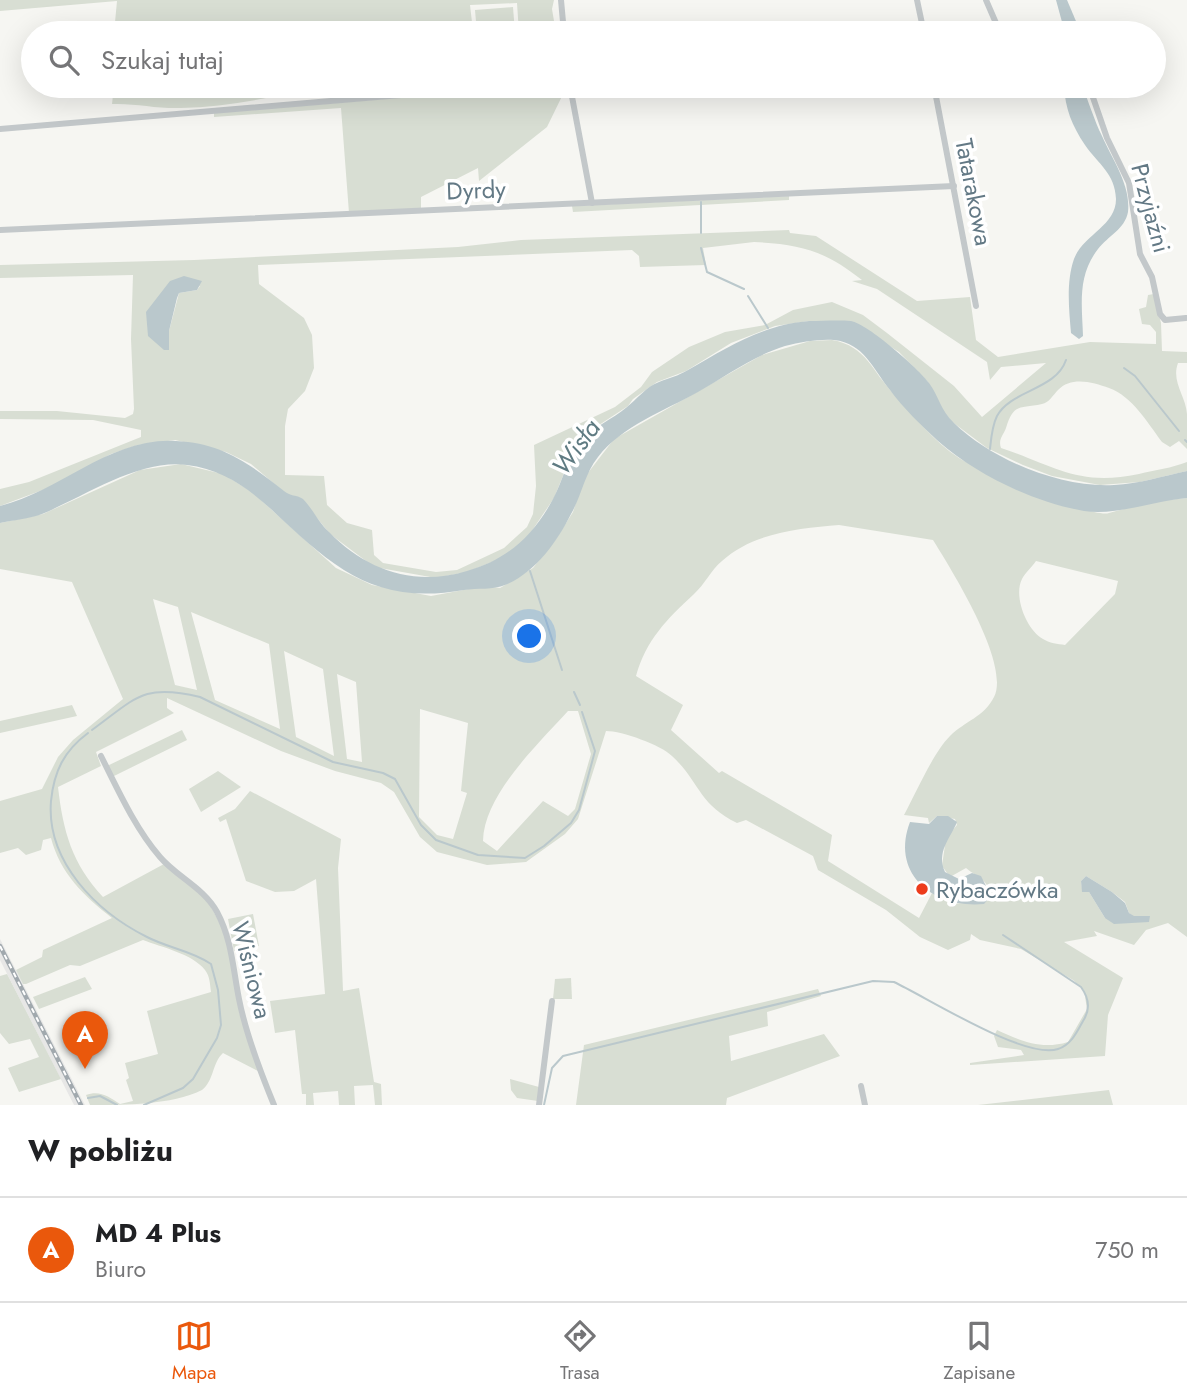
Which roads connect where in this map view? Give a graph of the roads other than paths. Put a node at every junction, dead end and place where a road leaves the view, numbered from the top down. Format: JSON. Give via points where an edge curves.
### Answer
{"nodes":[{"id":1,"x":561,"y":0,"type":"edge"},
{"id":2,"x":917,"y":0,"type":"edge"},
{"id":3,"x":986,"y":0,"type":"edge"},
{"id":4,"x":563,"y":21,"type":"edge"},
{"id":5,"x":921,"y":21,"type":"edge"},
{"id":6,"x":995,"y":21,"type":"edge"},
{"id":7,"x":366,"y":98,"type":"edge"},
{"id":8,"x":572,"y":98,"type":"edge"},
{"id":9,"x":936,"y":98,"type":"edge"},
{"id":10,"x":1093,"y":98,"type":"edge"},
{"id":11,"x":0,"y":129,"type":"edge"},
{"id":12,"x":954,"y":186,"type":"junction"},
{"id":13,"x":592,"y":204,"type":"junction"},
{"id":14,"x":0,"y":230,"type":"edge"},
{"id":15,"x":976,"y":306,"type":"dead end"},
{"id":16,"x":1186,"y":318,"type":"edge"},
{"id":17,"x":101,"y":756,"type":"dead end"},
{"id":18,"x":552,"y":1001,"type":"dead end"},
{"id":19,"x":861,"y":1086,"type":"dead end"},
{"id":20,"x":274,"y":1105,"type":"edge"},
{"id":21,"x":539,"y":1105,"type":"edge"},
{"id":22,"x":866,"y":1105,"type":"edge"}],
"edges":[{"from":1,"to":4,"type":"street"},
{"from":2,"to":5,"type":"street"},
{"from":3,"to":6,"type":"street"},
{"from":7,"to":11,"type":"street"},
{"from":8,"to":13,"type":"street"},
{"from":9,"to":12,"type":"street","name":"Tatarakowa"},
{"from":10,"to":16,"type":"street","name":"Przyjaźni","via":[[1130,186],[1138,245],[1161,316],[1166,320]]},
{"from":12,"to":13,"type":"street","name":"Dyrdy"},
{"from":12,"to":15,"type":"street","name":"Tatarakowa"},
{"from":13,"to":14,"type":"street","name":"Dyrdy"},
{"from":17,"to":20,"type":"street","name":"Wiśniowa","via":[[151,846],[207,897],[222,922],[245,1022]]},
{"from":18,"to":21,"type":"street"},
{"from":19,"to":22,"type":"street"}]}
